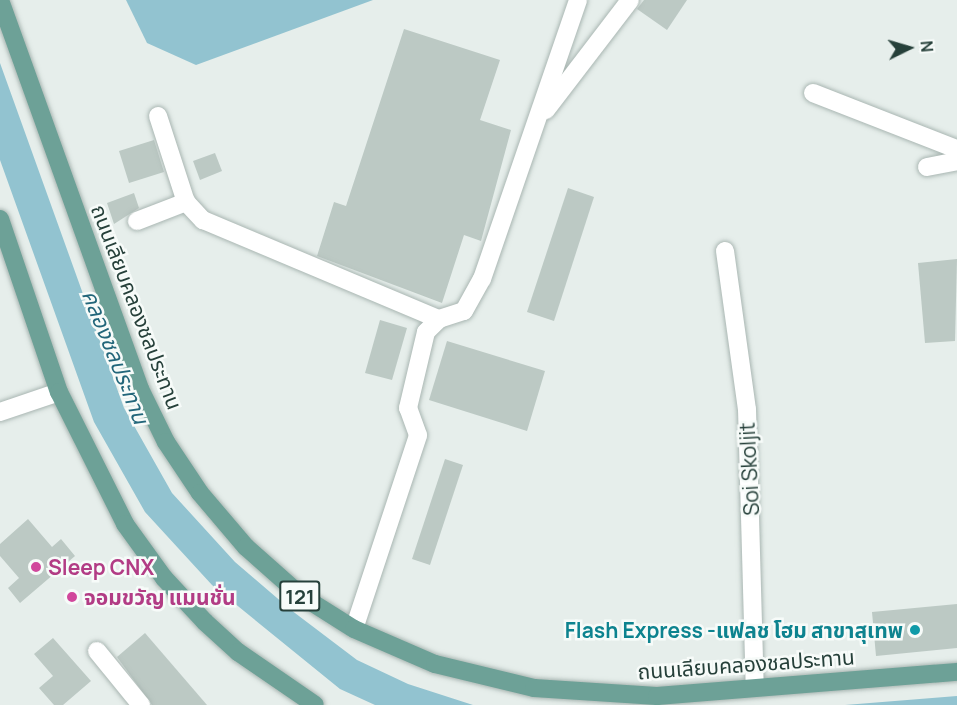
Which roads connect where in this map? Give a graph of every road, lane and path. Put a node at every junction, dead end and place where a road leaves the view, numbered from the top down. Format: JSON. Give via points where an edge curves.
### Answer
{"nodes":[{"id":1,"x":0,"y":0,"type":"edge"},
{"id":2,"x":578,"y":0,"type":"edge"},
{"id":3,"x":630,"y":0,"type":"edge"},
{"id":4,"x":813,"y":93,"type":"dead end"},
{"id":5,"x":158,"y":116,"type":"dead end"},
{"id":6,"x":536,"y":123,"type":"junction"},
{"id":7,"x":957,"y":149,"type":"edge"},
{"id":8,"x":957,"y":160,"type":"edge"},
{"id":9,"x":927,"y":167,"type":"dead end"},
{"id":10,"x":186,"y":202,"type":"junction"},
{"id":11,"x":0,"y":219,"type":"edge"},
{"id":12,"x":137,"y":221,"type":"dead end"},
{"id":13,"x":725,"y":251,"type":"dead end"},
{"id":14,"x":439,"y":320,"type":"junction"},
{"id":15,"x":60,"y":392,"type":"junction"},
{"id":16,"x":0,"y":412,"type":"edge"},
{"id":17,"x":354,"y":629,"type":"junction"},
{"id":18,"x":97,"y":651,"type":"dead end"},
{"id":19,"x":957,"y":672,"type":"edge"},
{"id":20,"x":755,"y":688,"type":"junction"},
{"id":21,"x":141,"y":705,"type":"edge"},
{"id":22,"x":315,"y":705,"type":"edge"}],
"edges":[{"from":1,"to":17,"type":"main road","name":"ถนนเลียบคลองชลประทาน","number":"121","via":[[140,389],[166,442],[200,493],[246,547],[300,595]]},
{"from":2,"to":6,"type":"street"},
{"from":3,"to":6,"type":"street"},
{"from":4,"to":7,"type":"street"},
{"from":5,"to":10,"type":"street"},
{"from":6,"to":14,"type":"street","via":[[482,279],[464,311]]},
{"from":8,"to":9,"type":"street"},
{"from":10,"to":12,"type":"street"},
{"from":10,"to":14,"type":"street","via":[[203,220],[230,233]]},
{"from":11,"to":15,"type":"main road"},
{"from":13,"to":20,"type":"street","name":"Soi Skoljit","via":[[747,409]]},
{"from":14,"to":17,"type":"street","via":[[426,332],[410,390],[408,408],[418,435]]},
{"from":15,"to":16,"type":"street"},
{"from":15,"to":22,"type":"main road","via":[[124,524],[164,578],[238,652]]},
{"from":17,"to":20,"type":"main road","name":"ถนนเลียบคลองชลประทาน","number":"121","via":[[435,664],[534,688],[657,696]]},
{"from":18,"to":21,"type":"street"},
{"from":19,"to":20,"type":"main road","name":"ถนนเลียบคลองชลประทาน","number":"121"}]}
